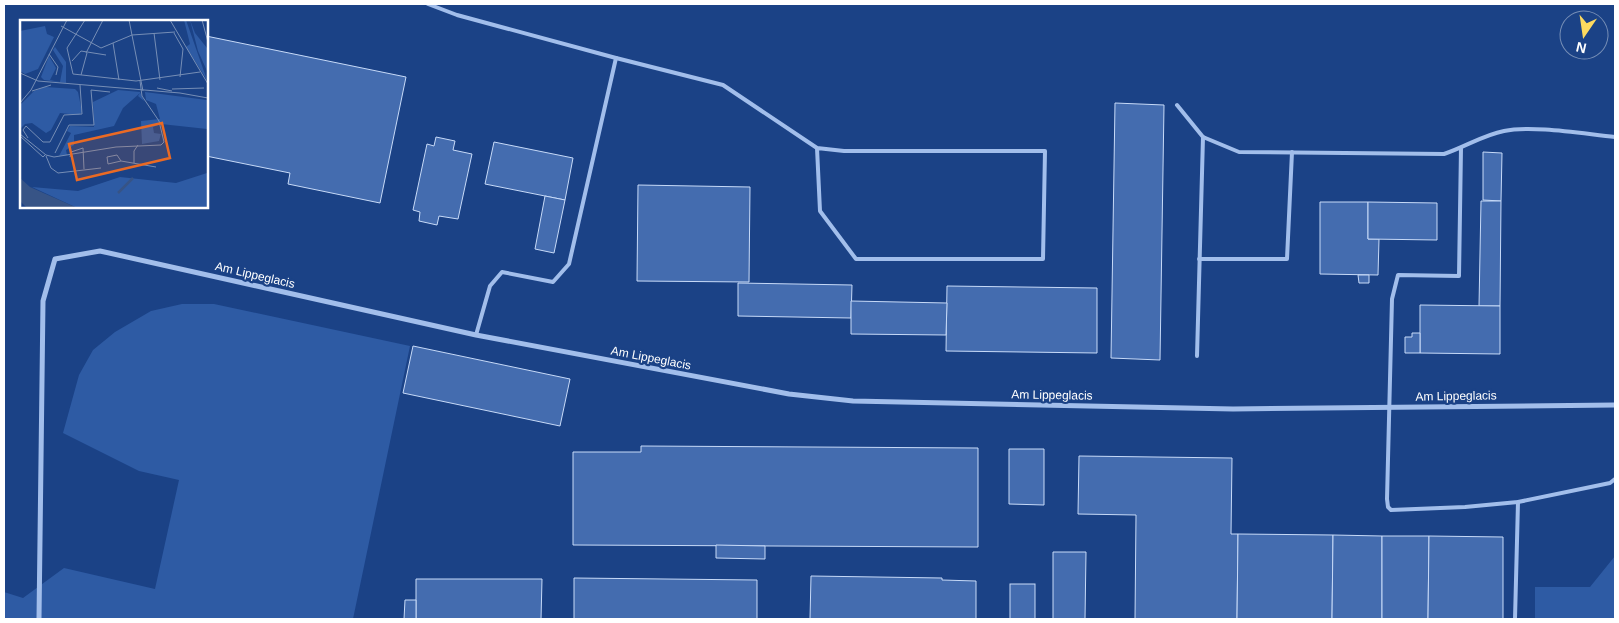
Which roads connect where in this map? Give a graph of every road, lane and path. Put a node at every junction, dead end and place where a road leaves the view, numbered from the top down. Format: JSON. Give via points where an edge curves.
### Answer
{"nodes":[{"id":1,"x":428,"y":4,"type":"edge"},
{"id":2,"x":616,"y":58,"type":"junction"},
{"id":3,"x":1177,"y":105,"type":"dead end"},
{"id":4,"x":1203,"y":137,"type":"junction"},
{"id":5,"x":1615,"y":137,"type":"edge"},
{"id":6,"x":817,"y":148,"type":"junction"},
{"id":7,"x":1461,"y":148,"type":"junction"},
{"id":8,"x":1292,"y":152,"type":"junction"},
{"id":9,"x":1199,"y":259,"type":"junction"},
{"id":10,"x":476,"y":335,"type":"junction"},
{"id":11,"x":1197,"y":356,"type":"dead end"},
{"id":12,"x":1615,"y":405,"type":"edge"},
{"id":13,"x":1390,"y":407,"type":"junction"},
{"id":14,"x":1615,"y":479,"type":"edge"},
{"id":15,"x":1518,"y":502,"type":"junction"},
{"id":16,"x":39,"y":619,"type":"edge"},
{"id":17,"x":1515,"y":619,"type":"edge"}],
"edges":[{"from":1,"to":2,"type":"lane","via":[[457,15]]},
{"from":2,"to":6,"type":"lane","via":[[723,85]]},
{"from":2,"to":10,"type":"lane","via":[[569,264],[553,282],[502,272],[490,286]]},
{"from":3,"to":4,"type":"lane"},
{"from":4,"to":8,"type":"lane","via":[[1239,152]]},
{"from":4,"to":9,"type":"lane"},
{"from":5,"to":7,"type":"lane","via":[[1506,130],[1480,137]]},
{"from":6,"to":6,"type":"lane","via":[[820,211],[856,260],[1044,259],[1044,151],[844,151]]},
{"from":7,"to":8,"type":"lane","via":[[1444,154]]},
{"from":7,"to":13,"type":"lane","via":[[1459,276],[1398,275],[1392,299]]},
{"from":8,"to":9,"type":"lane","via":[[1287,260]]},
{"from":9,"to":11,"type":"lane"},
{"from":10,"to":13,"type":"street","name":"Am Lippeglacis","via":[[789,394],[853,401],[1233,408]]},
{"from":10,"to":16,"type":"street","name":"Am Lippeglacis","via":[[100,251],[55,260],[43,301]]},
{"from":12,"to":13,"type":"street","name":"Am Lippeglacis"},
{"from":13,"to":15,"type":"lane","via":[[1386,499],[1392,510]]},
{"from":14,"to":15,"type":"lane","via":[[1610,483]]},
{"from":15,"to":17,"type":"lane"}]}
